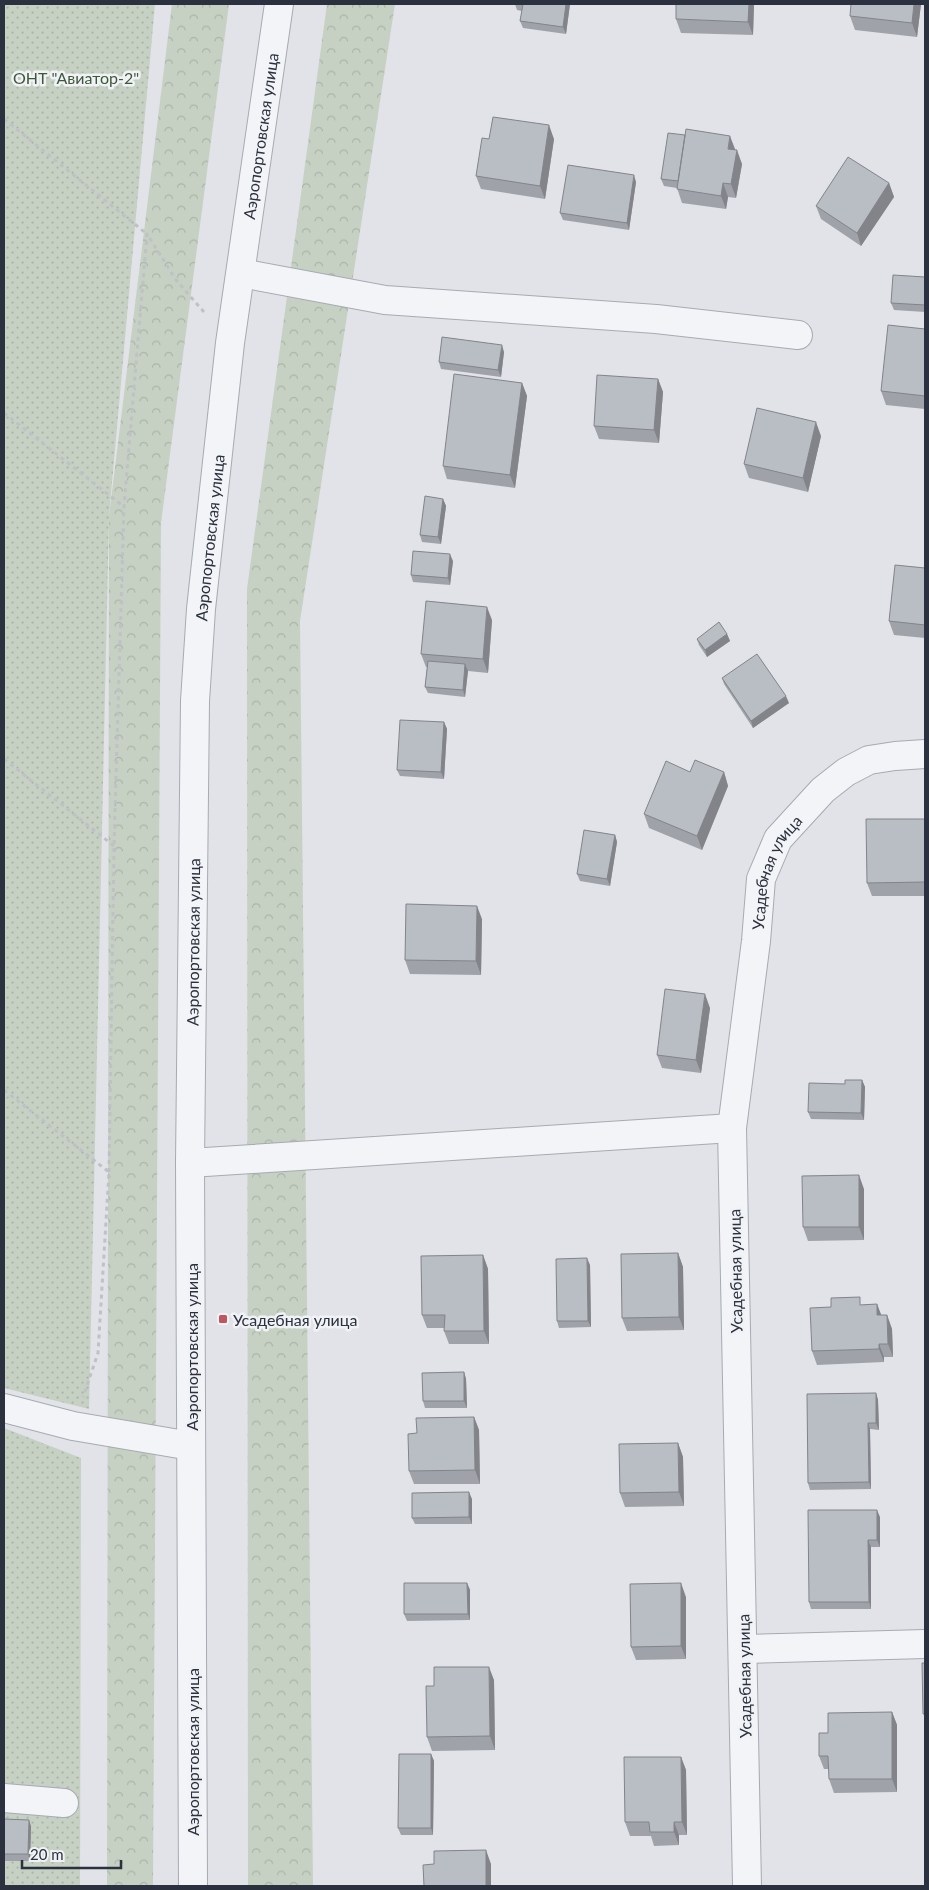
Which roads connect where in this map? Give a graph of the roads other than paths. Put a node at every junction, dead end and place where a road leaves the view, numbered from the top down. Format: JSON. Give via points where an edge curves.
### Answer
{"nodes":[{"id":1,"x":280,"y":4,"type":"edge"},
{"id":2,"x":240,"y":273,"type":"junction"},
{"id":3,"x":798,"y":334,"type":"dead end"},
{"id":4,"x":925,"y":754,"type":"edge"},
{"id":5,"x":732,"y":1128,"type":"junction"},
{"id":6,"x":190,"y":1163,"type":"junction"},
{"id":7,"x":4,"y":1408,"type":"edge"},
{"id":8,"x":191,"y":1446,"type":"junction"},
{"id":9,"x":925,"y":1644,"type":"edge"},
{"id":10,"x":744,"y":1649,"type":"junction"},
{"id":11,"x":4,"y":1798,"type":"edge"},
{"id":12,"x":64,"y":1803,"type":"dead end"},
{"id":13,"x":193,"y":1886,"type":"edge"},
{"id":14,"x":747,"y":1886,"type":"edge"}],
"edges":[{"from":1,"to":2,"type":"street","name":"Аэропортовская улица"},
{"from":2,"to":3,"type":"street","via":[[385,300],[656,319]]},
{"from":2,"to":6,"type":"street","name":"Аэропортовская улица","via":[[201,609],[196,701]]},
{"from":4,"to":5,"type":"street","name":"Усадебная улица","via":[[869,760],[846,772],[823,790],[778,839],[761,879]]},
{"from":5,"to":6,"type":"street"},
{"from":5,"to":10,"type":"street","name":"Усадебная улица"},
{"from":6,"to":8,"type":"street","name":"Аэропортовская улица"},
{"from":7,"to":8,"type":"street","via":[[73,1426]]},
{"from":8,"to":13,"type":"street","name":"Аэропортовская улица"},
{"from":9,"to":10,"type":"street"},
{"from":10,"to":14,"type":"street","name":"Усадебная улица"},
{"from":11,"to":12,"type":"street"}]}
